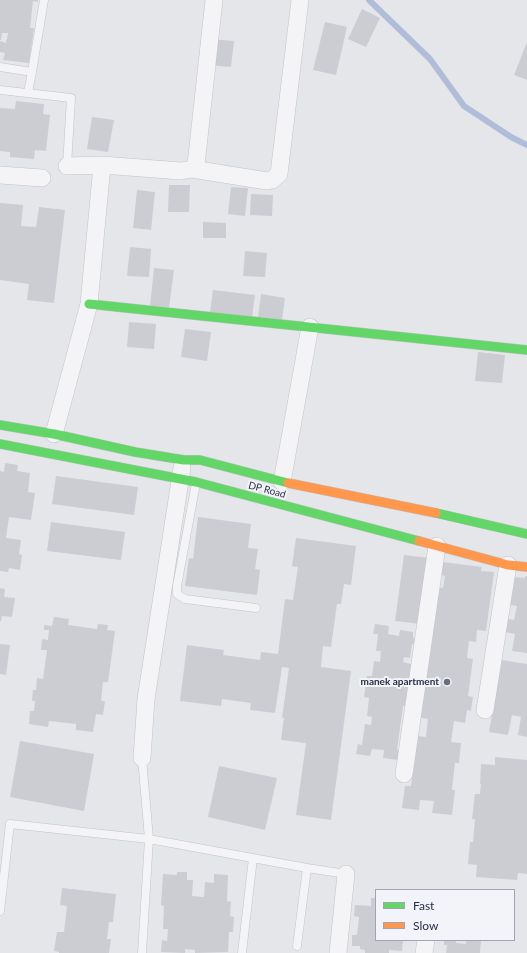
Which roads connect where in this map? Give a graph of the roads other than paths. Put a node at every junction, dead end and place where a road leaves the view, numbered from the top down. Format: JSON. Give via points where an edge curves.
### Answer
{"nodes":[{"id":1,"x":44,"y":0,"type":"edge"},
{"id":2,"x":214,"y":0,"type":"edge"},
{"id":3,"x":300,"y":0,"type":"edge"},
{"id":4,"x":0,"y":68,"type":"edge"},
{"id":5,"x":32,"y":72,"type":"junction"},
{"id":6,"x":0,"y":90,"type":"edge"},
{"id":7,"x":28,"y":93,"type":"junction"},
{"id":8,"x":102,"y":165,"type":"junction"},
{"id":9,"x":67,"y":166,"type":"joint"},
{"id":10,"x":192,"y":169,"type":"junction"},
{"id":11,"x":0,"y":175,"type":"edge"},
{"id":12,"x":42,"y":178,"type":"dead end"},
{"id":13,"x":90,"y":304,"type":"junction"},
{"id":14,"x":310,"y":327,"type":"junction"},
{"id":15,"x":527,"y":350,"type":"edge"},
{"id":16,"x":0,"y":425,"type":"edge"},
{"id":17,"x":54,"y":434,"type":"junction"},
{"id":18,"x":0,"y":444,"type":"edge"},
{"id":19,"x":193,"y":471,"type":"junction"},
{"id":20,"x":282,"y":482,"type":"junction"},
{"id":21,"x":527,"y":534,"type":"edge"},
{"id":22,"x":437,"y":546,"type":"junction"},
{"id":23,"x":508,"y":565,"type":"junction"},
{"id":24,"x":527,"y":567,"type":"edge"},
{"id":25,"x":256,"y":608,"type":"dead end"},
{"id":26,"x":485,"y":710,"type":"dead end"},
{"id":27,"x":142,"y":758,"type":"joint"},
{"id":28,"x":404,"y":774,"type":"dead end"},
{"id":29,"x":149,"y":839,"type":"junction"},
{"id":30,"x":253,"y":858,"type":"junction"},
{"id":31,"x":307,"y":868,"type":"junction"},
{"id":32,"x":346,"y":874,"type":"joint"},
{"id":33,"x":0,"y":911,"type":"edge"},
{"id":34,"x":426,"y":941,"type":"edge"},
{"id":35,"x":297,"y":946,"type":"dead end"},
{"id":36,"x":142,"y":953,"type":"edge"},
{"id":37,"x":242,"y":953,"type":"edge"},
{"id":38,"x":338,"y":953,"type":"edge"},
{"id":39,"x":424,"y":953,"type":"edge"}],
"edges":[{"from":1,"to":5,"type":"lane"},
{"from":2,"to":10,"type":"street","via":[[196,165]]},
{"from":3,"to":10,"type":"street","via":[[279,174],[267,181]]},
{"from":4,"to":5,"type":"lane"},
{"from":5,"to":7,"type":"lane"},
{"from":6,"to":7,"type":"lane"},
{"from":7,"to":9,"type":"lane","via":[[71,98]]},
{"from":8,"to":9,"type":"street"},
{"from":8,"to":10,"type":"street","via":[[181,171]]},
{"from":8,"to":13,"type":"street"},
{"from":11,"to":12,"type":"street"},
{"from":13,"to":14,"type":"main road"},
{"from":13,"to":17,"type":"street"},
{"from":14,"to":15,"type":"main road"},
{"from":14,"to":20,"type":"street"},
{"from":16,"to":17,"type":"main road","name":"DP Road"},
{"from":17,"to":19,"type":"main road","name":"DP Road","via":[[135,452]]},
{"from":18,"to":19,"type":"main road","name":"DP Road"},
{"from":19,"to":20,"type":"main road","name":"DP Road"},
{"from":19,"to":22,"type":"main road","name":"DP Road"},
{"from":19,"to":25,"type":"lane","via":[[177,594],[185,599]]},
{"from":19,"to":27,"type":"street","via":[[146,699]]},
{"from":20,"to":21,"type":"main road","name":"DP Road"},
{"from":22,"to":23,"type":"main road","name":"DP Road"},
{"from":22,"to":28,"type":"street"},
{"from":23,"to":24,"type":"main road","name":"DP Road"},
{"from":23,"to":26,"type":"street"},
{"from":27,"to":29,"type":"lane"},
{"from":29,"to":30,"type":"lane"},
{"from":29,"to":33,"type":"lane","via":[[10,824]]},
{"from":29,"to":36,"type":"lane"},
{"from":30,"to":31,"type":"lane"},
{"from":30,"to":37,"type":"lane"},
{"from":31,"to":32,"type":"lane"},
{"from":31,"to":35,"type":"lane"},
{"from":32,"to":38,"type":"street"},
{"from":34,"to":39,"type":"street"}]}
